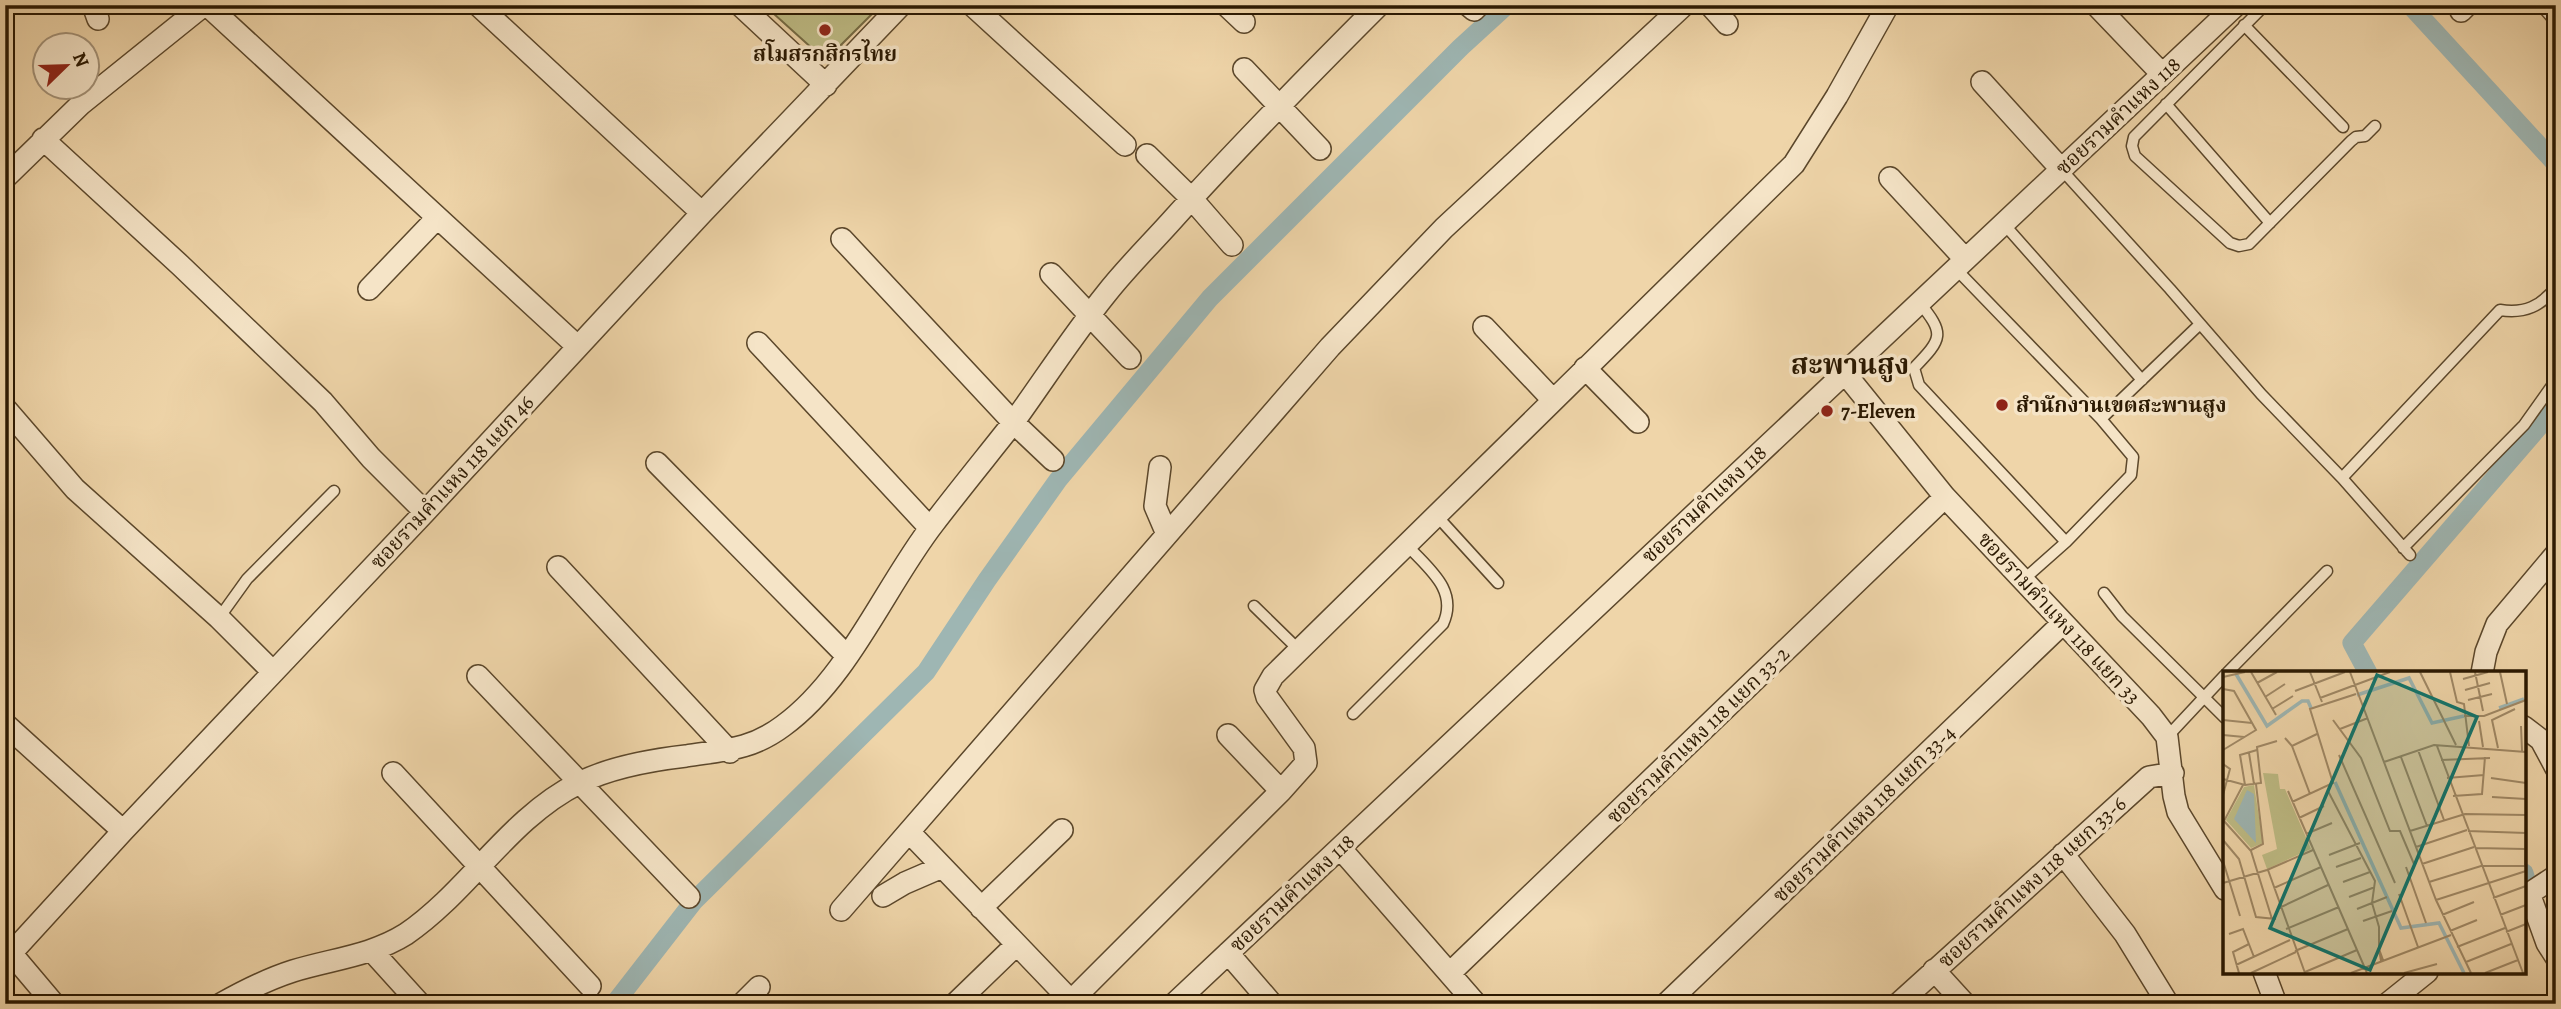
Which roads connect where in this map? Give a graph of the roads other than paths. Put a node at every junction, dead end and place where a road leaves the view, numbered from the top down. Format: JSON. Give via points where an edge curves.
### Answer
{"nodes":[{"id":1,"x":206,"y":5,"type":"edge"},
{"id":2,"x":478,"y":5,"type":"edge"},
{"id":3,"x":740,"y":5,"type":"edge"},
{"id":4,"x":901,"y":5,"type":"edge"},
{"id":5,"x":972,"y":5,"type":"edge"},
{"id":6,"x":1226,"y":5,"type":"edge"},
{"id":7,"x":1379,"y":5,"type":"edge"},
{"id":8,"x":1468,"y":5,"type":"edge"},
{"id":9,"x":1479,"y":5,"type":"edge"},
{"id":10,"x":1684,"y":5,"type":"edge"},
{"id":11,"x":1710,"y":5,"type":"edge"},
{"id":12,"x":1888,"y":5,"type":"edge"},
{"id":13,"x":2096,"y":5,"type":"edge"},
{"id":14,"x":2265,"y":5,"type":"edge"},
{"id":15,"x":2548,"y":5,"type":"edge"},
{"id":16,"x":2556,"y":14,"type":"edge"},
{"id":17,"x":2240,"y":15,"type":"edge"},
{"id":18,"x":1244,"y":22,"type":"dead end"},
{"id":19,"x":1727,"y":24,"type":"dead end"},
{"id":20,"x":2187,"y":51,"type":"junction"},
{"id":21,"x":2202,"y":66,"type":"junction"},
{"id":22,"x":1244,"y":69,"type":"dead end"},
{"id":23,"x":2162,"y":74,"type":"junction"},
{"id":24,"x":1982,"y":82,"type":"dead end"},
{"id":25,"x":826,"y":85,"type":"junction"},
{"id":26,"x":1279,"y":104,"type":"junction"},
{"id":27,"x":2166,"y":104,"type":"junction"},
{"id":28,"x":2375,"y":126,"type":"dead end"},
{"id":29,"x":2343,"y":127,"type":"dead end"},
{"id":30,"x":43,"y":139,"type":"junction"},
{"id":31,"x":1125,"y":145,"type":"dead end"},
{"id":32,"x":1320,"y":149,"type":"dead end"},
{"id":33,"x":1147,"y":155,"type":"dead end"},
{"id":34,"x":2061,"y":170,"type":"junction"},
{"id":35,"x":5,"y":178,"type":"edge"},
{"id":36,"x":1890,"y":178,"type":"dead end"},
{"id":37,"x":1192,"y":199,"type":"junction"},
{"id":38,"x":702,"y":213,"type":"junction"},
{"id":39,"x":437,"y":218,"type":"junction"},
{"id":40,"x":2004,"y":223,"type":"junction"},
{"id":41,"x":2270,"y":223,"type":"junction"},
{"id":42,"x":842,"y":239,"type":"dead end"},
{"id":43,"x":1233,"y":245,"type":"dead end"},
{"id":44,"x":1960,"y":263,"type":"junction"},
{"id":45,"x":1051,"y":274,"type":"dead end"},
{"id":46,"x":2556,"y":287,"type":"edge"},
{"id":47,"x":369,"y":289,"type":"dead end"},
{"id":48,"x":1919,"y":302,"type":"junction"},
{"id":49,"x":1089,"y":316,"type":"junction"},
{"id":50,"x":2200,"y":324,"type":"junction"},
{"id":51,"x":1484,"y":327,"type":"dead end"},
{"id":52,"x":758,"y":343,"type":"dead end"},
{"id":53,"x":578,"y":346,"type":"junction"},
{"id":54,"x":1130,"y":358,"type":"dead end"},
{"id":55,"x":1586,"y":368,"type":"junction"},
{"id":56,"x":1844,"y":372,"type":"junction"},
{"id":57,"x":2142,"y":380,"type":"junction"},
{"id":58,"x":2556,"y":380,"type":"edge"},
{"id":59,"x":1553,"y":400,"type":"junction"},
{"id":60,"x":5,"y":408,"type":"edge"},
{"id":61,"x":2101,"y":419,"type":"junction"},
{"id":62,"x":1013,"y":422,"type":"junction"},
{"id":63,"x":1638,"y":422,"type":"dead end"},
{"id":64,"x":1053,"y":460,"type":"dead end"},
{"id":65,"x":657,"y":463,"type":"dead end"},
{"id":66,"x":1160,"y":467,"type":"dead end"},
{"id":67,"x":2342,"y":478,"type":"junction"},
{"id":68,"x":334,"y":491,"type":"dead end"},
{"id":69,"x":1945,"y":497,"type":"junction"},
{"id":70,"x":425,"y":512,"type":"junction"},
{"id":71,"x":1436,"y":515,"type":"junction"},
{"id":72,"x":930,"y":528,"type":"junction"},
{"id":73,"x":1167,"y":534,"type":"junction"},
{"id":74,"x":2066,"y":542,"type":"junction"},
{"id":75,"x":1406,"y":544,"type":"junction"},
{"id":76,"x":2554,"y":559,"type":"edge"},
{"id":77,"x":558,"y":567,"type":"dead end"},
{"id":78,"x":2327,"y":571,"type":"dead end"},
{"id":79,"x":2022,"y":581,"type":"junction"},
{"id":80,"x":1498,"y":583,"type":"dead end"},
{"id":81,"x":2104,"y":593,"type":"dead end"},
{"id":82,"x":1254,"y":606,"type":"dead end"},
{"id":83,"x":219,"y":618,"type":"junction"},
{"id":84,"x":2063,"y":624,"type":"junction"},
{"id":85,"x":1299,"y":650,"type":"junction"},
{"id":86,"x":846,"y":655,"type":"junction"},
{"id":87,"x":273,"y":671,"type":"junction"},
{"id":88,"x":2229,"y":671,"type":"edge"},
{"id":89,"x":2482,"y":671,"type":"edge"},
{"id":90,"x":478,"y":676,"type":"dead end"},
{"id":91,"x":2223,"y":677,"type":"edge"},
{"id":92,"x":2204,"y":697,"type":"junction"},
{"id":93,"x":1353,"y":714,"type":"dead end"},
{"id":94,"x":2223,"y":716,"type":"edge"},
{"id":95,"x":5,"y":724,"type":"edge"},
{"id":96,"x":2526,"y":729,"type":"edge"},
{"id":97,"x":1228,"y":735,"type":"dead end"},
{"id":98,"x":2167,"y":737,"type":"junction"},
{"id":99,"x":730,"y":752,"type":"junction"},
{"id":100,"x":2556,"y":768,"type":"edge"},
{"id":101,"x":393,"y":773,"type":"dead end"},
{"id":102,"x":2173,"y":773,"type":"junction"},
{"id":103,"x":580,"y":782,"type":"junction"},
{"id":104,"x":1281,"y":791,"type":"junction"},
{"id":105,"x":1062,"y":830,"type":"dead end"},
{"id":106,"x":123,"y":831,"type":"junction"},
{"id":107,"x":910,"y":833,"type":"junction"},
{"id":108,"x":1340,"y":848,"type":"junction"},
{"id":109,"x":2063,"y":855,"type":"junction"},
{"id":110,"x":479,"y":865,"type":"junction"},
{"id":111,"x":942,"y":867,"type":"junction"},
{"id":112,"x":2556,"y":876,"type":"edge"},
{"id":113,"x":2223,"y":886,"type":"edge"},
{"id":114,"x":2527,"y":895,"type":"edge"},
{"id":115,"x":883,"y":896,"type":"dead end"},
{"id":116,"x":689,"y":897,"type":"dead end"},
{"id":117,"x":981,"y":908,"type":"junction"},
{"id":118,"x":841,"y":909,"type":"dead end"},
{"id":119,"x":1016,"y":945,"type":"junction"},
{"id":120,"x":372,"y":951,"type":"junction"},
{"id":121,"x":8,"y":953,"type":"edge"},
{"id":122,"x":1228,"y":953,"type":"junction"},
{"id":123,"x":2556,"y":957,"type":"edge"},
{"id":124,"x":1934,"y":970,"type":"junction"},
{"id":125,"x":1450,"y":973,"type":"junction"},
{"id":126,"x":2265,"y":974,"type":"edge"},
{"id":127,"x":2424,"y":974,"type":"edge"},
{"id":128,"x":590,"y":986,"type":"dead end"},
{"id":129,"x":760,"y":987,"type":"dead end"},
{"id":130,"x":1072,"y":1002,"type":"edge"},
{"id":131,"x":54,"y":1004,"type":"edge"},
{"id":132,"x":221,"y":1004,"type":"edge"},
{"id":133,"x":420,"y":1004,"type":"edge"},
{"id":134,"x":742,"y":1004,"type":"edge"},
{"id":135,"x":955,"y":1004,"type":"edge"},
{"id":136,"x":1174,"y":1004,"type":"edge"},
{"id":137,"x":1272,"y":1004,"type":"edge"},
{"id":138,"x":1476,"y":1004,"type":"edge"},
{"id":139,"x":1666,"y":1004,"type":"edge"},
{"id":140,"x":1898,"y":1004,"type":"edge"},
{"id":141,"x":1965,"y":1004,"type":"edge"},
{"id":142,"x":2168,"y":1004,"type":"edge"},
{"id":143,"x":2276,"y":1004,"type":"edge"},
{"id":144,"x":2387,"y":1004,"type":"edge"}],
"edges":[{"from":1,"to":30,"type":"street"},
{"from":1,"to":39,"type":"street"},
{"from":2,"to":38,"type":"street"},
{"from":3,"to":25,"type":"street"},
{"from":4,"to":25,"type":"street","name":"ซอยรามคำแหง 118 แยก 46"},
{"from":5,"to":31,"type":"street"},
{"from":6,"to":18,"type":"street"},
{"from":7,"to":26,"type":"street"},
{"from":8,"to":9,"type":"street","via":[[1474,10]]},
{"from":10,"to":73,"type":"street","via":[[1444,228],[1330,347]]},
{"from":11,"to":19,"type":"street"},
{"from":12,"to":55,"type":"street","via":[[1794,164]]},
{"from":13,"to":23,"type":"street"},
{"from":14,"to":17,"type":"lane"},
{"from":15,"to":16,"type":"street"},
{"from":17,"to":20,"type":"street","name":"ซอยรามคำแหง 118"},
{"from":17,"to":21,"type":"lane"},
{"from":17,"to":29,"type":"lane"},
{"from":20,"to":21,"type":"lane"},
{"from":20,"to":23,"type":"street","name":"ซอยรามคำแหง 118"},
{"from":21,"to":27,"type":"lane"},
{"from":22,"to":26,"type":"street"},
{"from":23,"to":34,"type":"street","name":"ซอยรามคำแหง 118"},
{"from":24,"to":34,"type":"street"},
{"from":25,"to":38,"type":"street","name":"ซอยรามคำแหง 118 แยก 46"},
{"from":26,"to":32,"type":"street"},
{"from":26,"to":37,"type":"street"},
{"from":27,"to":41,"type":"lane"},
{"from":27,"to":41,"type":"lane","via":[[2134,137],[2135,156],[2230,243],[2249,244]]},
{"from":28,"to":41,"type":"lane","via":[[2365,136],[2356,136]]},
{"from":30,"to":35,"type":"street"},
{"from":30,"to":70,"type":"street","via":[[323,402]]},
{"from":33,"to":37,"type":"street"},
{"from":34,"to":40,"type":"street","name":"ซอยรามคำแหง 118"},
{"from":34,"to":50,"type":"lane"},
{"from":36,"to":44,"type":"street"},
{"from":37,"to":43,"type":"street"},
{"from":37,"to":49,"type":"street"},
{"from":38,"to":53,"type":"street","name":"ซอยรามคำแหง 118 แยก 46"},
{"from":39,"to":47,"type":"street"},
{"from":39,"to":53,"type":"street"},
{"from":40,"to":44,"type":"street","name":"ซอยรามคำแหง 118"},
{"from":40,"to":57,"type":"lane"},
{"from":42,"to":62,"type":"street"},
{"from":44,"to":48,"type":"street","name":"ซอยรามคำแหง 118"},
{"from":44,"to":61,"type":"lane"},
{"from":45,"to":49,"type":"street"},
{"from":46,"to":67,"type":"lane","via":[[2543,303],[2516,313],[2500,310]]},
{"from":48,"to":56,"type":"street","name":"ซอยรามคำแหง 118"},
{"from":48,"to":74,"type":"lane","via":[[1937,324],[1939,334],[1932,350],[1914,368],[1919,385]]},
{"from":49,"to":54,"type":"street"},
{"from":49,"to":62,"type":"street"},
{"from":50,"to":57,"type":"lane"},
{"from":50,"to":67,"type":"lane"},
{"from":51,"to":59,"type":"street"},
{"from":52,"to":72,"type":"street"},
{"from":53,"to":70,"type":"street","name":"ซอยรามคำแหง 118 แยก 46"},
{"from":55,"to":59,"type":"street"},
{"from":55,"to":63,"type":"street"},
{"from":56,"to":69,"type":"street","name":"ซอยรามคำแหง 118 แยก 33"},
{"from":56,"to":108,"type":"street","name":"ซอยรามคำแหง 118"},
{"from":57,"to":61,"type":"lane"},
{"from":58,"to":67,"type":"lane","via":[[2524,425],[2407,552]]},
{"from":59,"to":71,"type":"street"},
{"from":60,"to":83,"type":"street","via":[[75,489]]},
{"from":61,"to":74,"type":"lane","via":[[2133,457],[2131,475]]},
{"from":62,"to":64,"type":"street"},
{"from":62,"to":72,"type":"street"},
{"from":65,"to":86,"type":"street"},
{"from":66,"to":73,"type":"street","via":[[1155,506]]},
{"from":68,"to":83,"type":"lane","via":[[247,579]]},
{"from":69,"to":79,"type":"street","name":"ซอยรามคำแหง 118 แยก 33"},
{"from":69,"to":125,"type":"street","name":"ซอยรามคำแหง 118 แยก 33-2"},
{"from":70,"to":87,"type":"street","name":"ซอยรามคำแหง 118 แยก 46"},
{"from":71,"to":75,"type":"street"},
{"from":71,"to":80,"type":"lane"},
{"from":72,"to":86,"type":"street"},
{"from":73,"to":107,"type":"street"},
{"from":74,"to":79,"type":"lane"},
{"from":75,"to":85,"type":"street"},
{"from":75,"to":93,"type":"lane","via":[[1445,588],[1447,615]]},
{"from":76,"to":89,"type":"street","via":[[2497,624]]},
{"from":77,"to":99,"type":"street"},
{"from":78,"to":88,"type":"lane"},
{"from":79,"to":84,"type":"street","name":"ซอยรามคำแหง 118 แยก 33"},
{"from":81,"to":92,"type":"lane"},
{"from":82,"to":85,"type":"lane"},
{"from":83,"to":87,"type":"street"},
{"from":84,"to":98,"type":"street","name":"ซอยรามคำแหง 118 แยก 33"},
{"from":84,"to":139,"type":"street","name":"ซอยรามคำแหง 118 แยก 33-4"},
{"from":85,"to":104,"type":"street","via":[[1265,690],[1306,756],[1306,763]]},
{"from":86,"to":99,"type":"street","via":[[812,702],[784,726],[760,742]]},
{"from":87,"to":106,"type":"street","name":"ซอยรามคำแหง 118 แยก 46"},
{"from":90,"to":103,"type":"street"},
{"from":91,"to":92,"type":"lane"},
{"from":92,"to":94,"type":"lane"},
{"from":92,"to":98,"type":"lane"},
{"from":95,"to":106,"type":"street"},
{"from":96,"to":100,"type":"street","via":[[2541,740]]},
{"from":97,"to":104,"type":"street"},
{"from":98,"to":102,"type":"street","name":"ซอยรามคำแหง 118 แยก 33"},
{"from":99,"to":103,"type":"street","via":[[658,760]]},
{"from":101,"to":110,"type":"street"},
{"from":102,"to":109,"type":"street","name":"ซอยรามคำแหง 118 แยก 33-6","via":[[2149,777]]},
{"from":102,"to":113,"type":"street","name":"ซอยรามคำแหง 118 แยก 33","via":[[2178,812]]},
{"from":103,"to":110,"type":"street","via":[[529,818]]},
{"from":103,"to":116,"type":"street"},
{"from":104,"to":130,"type":"street"},
{"from":105,"to":117,"type":"street"},
{"from":106,"to":121,"type":"street","name":"ซอยรามคำแหง 118 แยก 46"},
{"from":107,"to":111,"type":"street"},
{"from":107,"to":118,"type":"street"},
{"from":108,"to":122,"type":"street","name":"ซอยรามคำแหง 118"},
{"from":108,"to":125,"type":"street"},
{"from":109,"to":124,"type":"street","name":"ซอยรามคำแหง 118 แยก 33-6"},
{"from":109,"to":142,"type":"street","via":[[2125,934]]},
{"from":110,"to":120,"type":"street","via":[[426,919]]},
{"from":110,"to":128,"type":"street"},
{"from":111,"to":115,"type":"street"},
{"from":111,"to":117,"type":"street"},
{"from":112,"to":114,"type":"street"},
{"from":114,"to":123,"type":"street"},
{"from":117,"to":119,"type":"street"},
{"from":119,"to":130,"type":"street"},
{"from":119,"to":135,"type":"street"},
{"from":120,"to":132,"type":"street","via":[[293,971]]},
{"from":120,"to":133,"type":"street"},
{"from":121,"to":131,"type":"street"},
{"from":122,"to":136,"type":"street","name":"ซอยรามคำแหง 118"},
{"from":122,"to":137,"type":"street"},
{"from":124,"to":140,"type":"street","name":"ซอยรามคำแหง 118 แยก 33-6"},
{"from":124,"to":141,"type":"street"},
{"from":125,"to":138,"type":"street"},
{"from":126,"to":143,"type":"street"},
{"from":127,"to":144,"type":"street"},
{"from":129,"to":134,"type":"street"}]}
